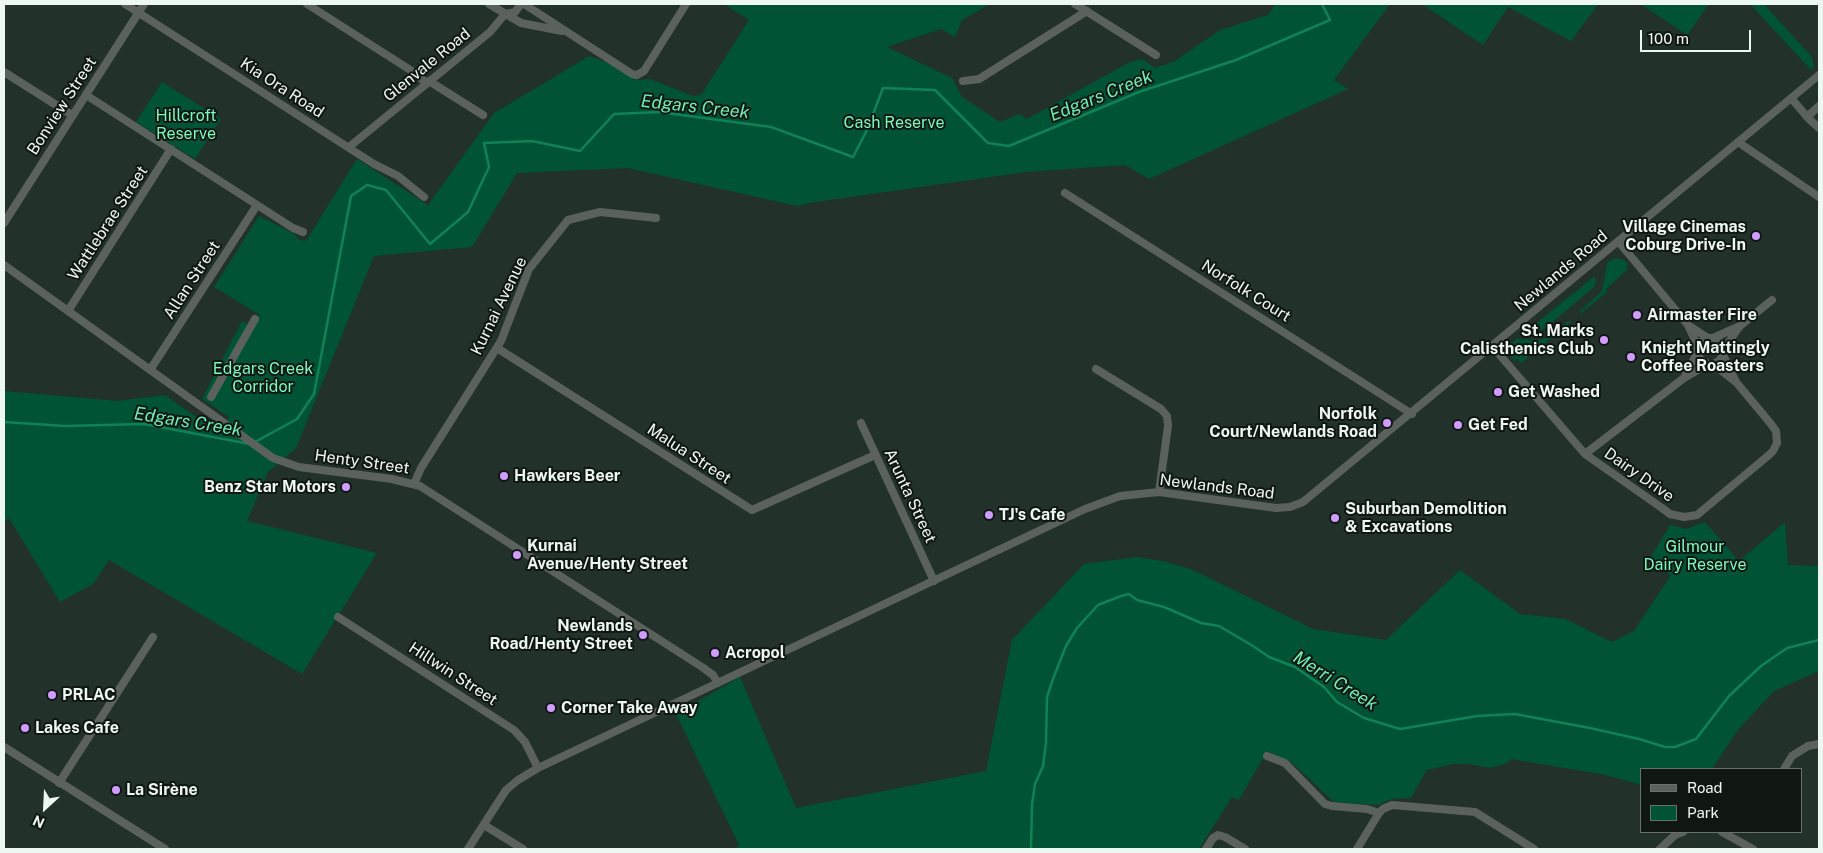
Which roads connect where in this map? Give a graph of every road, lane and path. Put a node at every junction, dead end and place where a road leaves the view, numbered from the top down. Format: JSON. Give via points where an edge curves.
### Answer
{"nodes":[{"id":1,"x":125,"y":4,"type":"edge"},
{"id":2,"x":144,"y":4,"type":"edge"},
{"id":3,"x":307,"y":4,"type":"edge"},
{"id":4,"x":489,"y":4,"type":"edge"},
{"id":5,"x":522,"y":4,"type":"edge"},
{"id":6,"x":686,"y":4,"type":"edge"},
{"id":7,"x":1075,"y":4,"type":"edge"},
{"id":8,"x":1086,"y":11,"type":"junction"},
{"id":9,"x":138,"y":12,"type":"junction"},
{"id":10,"x":505,"y":14,"type":"junction"},
{"id":11,"x":566,"y":31,"type":"junction"},
{"id":12,"x":1156,"y":55,"type":"dead end"},
{"id":13,"x":4,"y":72,"type":"edge"},
{"id":14,"x":1819,"y":75,"type":"edge"},
{"id":15,"x":963,"y":81,"type":"dead end"},
{"id":16,"x":427,"y":82,"type":"junction"},
{"id":17,"x":86,"y":94,"type":"junction"},
{"id":18,"x":1791,"y":98,"type":"junction"},
{"id":19,"x":1819,"y":106,"type":"edge"},
{"id":20,"x":72,"y":115,"type":"junction"},
{"id":21,"x":482,"y":115,"type":"dead end"},
{"id":22,"x":1807,"y":117,"type":"junction"},
{"id":23,"x":1819,"y":128,"type":"edge"},
{"id":24,"x":1738,"y":142,"type":"junction"},
{"id":25,"x":349,"y":147,"type":"junction"},
{"id":26,"x":171,"y":149,"type":"junction"},
{"id":27,"x":1065,"y":193,"type":"dead end"},
{"id":28,"x":424,"y":197,"type":"dead end"},
{"id":29,"x":1819,"y":197,"type":"edge"},
{"id":30,"x":257,"y":205,"type":"junction"},
{"id":31,"x":656,"y":218,"type":"dead end"},
{"id":32,"x":4,"y":222,"type":"edge"},
{"id":33,"x":303,"y":232,"type":"dead end"},
{"id":34,"x":1618,"y":241,"type":"junction"},
{"id":35,"x":4,"y":265,"type":"edge"},
{"id":36,"x":1772,"y":300,"type":"dead end"},
{"id":37,"x":68,"y":311,"type":"junction"},
{"id":38,"x":255,"y":320,"type":"dead end"},
{"id":39,"x":1688,"y":325,"type":"junction"},
{"id":40,"x":1740,"y":326,"type":"junction"},
{"id":41,"x":1710,"y":338,"type":"junction"},
{"id":42,"x":1492,"y":346,"type":"junction"},
{"id":43,"x":497,"y":348,"type":"junction"},
{"id":44,"x":1698,"y":350,"type":"junction"},
{"id":45,"x":1723,"y":352,"type":"junction"},
{"id":46,"x":1710,"y":364,"type":"junction"},
{"id":47,"x":1096,"y":369,"type":"dead end"},
{"id":48,"x":150,"y":370,"type":"junction"},
{"id":49,"x":1684,"y":378,"type":"junction"},
{"id":50,"x":1736,"y":382,"type":"junction"},
{"id":51,"x":211,"y":397,"type":"dead end"},
{"id":52,"x":1412,"y":414,"type":"junction"},
{"id":53,"x":861,"y":423,"type":"dead end"},
{"id":54,"x":875,"y":454,"type":"junction"},
{"id":55,"x":1585,"y":454,"type":"junction"},
{"id":56,"x":414,"y":484,"type":"junction"},
{"id":57,"x":1159,"y":492,"type":"junction"},
{"id":58,"x":934,"y":580,"type":"junction"},
{"id":59,"x":338,"y":617,"type":"dead end"},
{"id":60,"x":153,"y":637,"type":"dead end"},
{"id":61,"x":718,"y":683,"type":"junction"},
{"id":62,"x":1819,"y":744,"type":"edge"},
{"id":63,"x":4,"y":747,"type":"edge"},
{"id":64,"x":1267,"y":756,"type":"dead end"},
{"id":65,"x":538,"y":768,"type":"junction"},
{"id":66,"x":1785,"y":768,"type":"edge"},
{"id":67,"x":59,"y":782,"type":"junction"},
{"id":68,"x":1379,"y":814,"type":"junction"},
{"id":69,"x":484,"y":825,"type":"junction"},
{"id":70,"x":1680,"y":833,"type":"edge"},
{"id":71,"x":1724,"y":833,"type":"edge"},
{"id":72,"x":165,"y":849,"type":"edge"},
{"id":73,"x":468,"y":849,"type":"edge"},
{"id":74,"x":523,"y":849,"type":"edge"},
{"id":75,"x":1206,"y":849,"type":"edge"},
{"id":76,"x":1245,"y":849,"type":"edge"},
{"id":77,"x":1357,"y":849,"type":"edge"},
{"id":78,"x":1534,"y":849,"type":"edge"},
{"id":79,"x":1660,"y":849,"type":"edge"},
{"id":80,"x":1753,"y":849,"type":"edge"}],
"edges":[{"from":1,"to":9,"type":"street","name":"Kia Ora Road"},
{"from":2,"to":9,"type":"street","name":"Bonview Street"},
{"from":3,"to":16,"type":"street"},
{"from":4,"to":10,"type":"street"},
{"from":5,"to":10,"type":"street","name":"Glenvale Road","via":[[514,12]]},
{"from":5,"to":11,"type":"street"},
{"from":6,"to":11,"type":"street","via":[[641,74],[632,74]]},
{"from":7,"to":8,"type":"street"},
{"from":8,"to":12,"type":"street"},
{"from":8,"to":15,"type":"street","via":[[979,79]]},
{"from":9,"to":17,"type":"street","name":"Bonview Street"},
{"from":9,"to":25,"type":"street","name":"Kia Ora Road"},
{"from":10,"to":11,"type":"street","via":[[521,23]]},
{"from":10,"to":16,"type":"street","name":"Glenvale Road","via":[[490,32]]},
{"from":13,"to":20,"type":"street"},
{"from":14,"to":18,"type":"street","name":"Newlands Road"},
{"from":16,"to":21,"type":"street"},
{"from":16,"to":25,"type":"street","name":"Glenvale Road"},
{"from":17,"to":20,"type":"street","name":"Bonview Street"},
{"from":17,"to":26,"type":"street"},
{"from":18,"to":22,"type":"street"},
{"from":18,"to":24,"type":"street","name":"Newlands Road"},
{"from":19,"to":22,"type":"street"},
{"from":20,"to":32,"type":"street","name":"Bonview Street"},
{"from":22,"to":23,"type":"street"},
{"from":24,"to":29,"type":"street"},
{"from":24,"to":34,"type":"street","name":"Newlands Road"},
{"from":25,"to":28,"type":"street","name":"Kia Ora Road","via":[[398,176]]},
{"from":26,"to":30,"type":"street"},
{"from":26,"to":37,"type":"street","name":"Wattlebrae Street"},
{"from":27,"to":52,"type":"street","name":"Norfolk Court"},
{"from":30,"to":33,"type":"street"},
{"from":30,"to":48,"type":"street","name":"Allan Street"},
{"from":31,"to":43,"type":"street","name":"Kurnai Avenue","via":[[600,212],[568,220],[528,269]]},
{"from":34,"to":39,"type":"street"},
{"from":34,"to":42,"type":"street","name":"Newlands Road"},
{"from":35,"to":37,"type":"street","name":"Henty Street"},
{"from":36,"to":40,"type":"street"},
{"from":37,"to":48,"type":"street","name":"Henty Street"},
{"from":38,"to":51,"type":"street"},
{"from":39,"to":41,"type":"street"},
{"from":39,"to":44,"type":"street"},
{"from":40,"to":41,"type":"street"},
{"from":40,"to":45,"type":"street"},
{"from":41,"to":44,"type":"street","via":[[1702,341]]},
{"from":41,"to":45,"type":"street","via":[[1720,342]]},
{"from":42,"to":52,"type":"street","name":"Newlands Road"},
{"from":42,"to":55,"type":"street","name":"Dairy Drive"},
{"from":43,"to":54,"type":"street","name":"Malua Street","via":[[752,510]]},
{"from":43,"to":56,"type":"street","name":"Kurnai Avenue","via":[[420,468]]},
{"from":44,"to":46,"type":"street","via":[[1701,360]]},
{"from":44,"to":49,"type":"street"},
{"from":45,"to":46,"type":"street","via":[[1719,361]]},
{"from":45,"to":50,"type":"street","name":"Dairy Drive"},
{"from":46,"to":49,"type":"street"},
{"from":46,"to":50,"type":"street","name":"Dairy Drive"},
{"from":47,"to":57,"type":"street","via":[[1161,409],[1167,416]]},
{"from":48,"to":56,"type":"street","name":"Henty Street","via":[[273,458],[298,467]]},
{"from":49,"to":55,"type":"street"},
{"from":50,"to":55,"type":"street","name":"Dairy Drive","via":[[1776,431],[1776,443],[1769,455],[1697,515],[1670,514]]},
{"from":52,"to":57,"type":"street","name":"Newlands Road","via":[[1303,502],[1290,507],[1276,508]]},
{"from":53,"to":54,"type":"street","name":"Arunta Street"},
{"from":54,"to":58,"type":"street","name":"Arunta Street"},
{"from":56,"to":61,"type":"street","name":"Henty Street","via":[[430,491],[702,667]]},
{"from":57,"to":58,"type":"street","name":"Newlands Road","via":[[1120,496],[1103,502]]},
{"from":58,"to":61,"type":"street","name":"Newlands Road"},
{"from":59,"to":65,"type":"street","name":"Hillwin Street","via":[[514,730],[523,737]]},
{"from":60,"to":67,"type":"street"},
{"from":61,"to":65,"type":"street","name":"Newlands Road"},
{"from":62,"to":66,"type":"street","via":[[1808,746],[1792,756]]},
{"from":63,"to":67,"type":"street"},
{"from":64,"to":68,"type":"street","via":[[1285,763],[1326,804],[1367,809]]},
{"from":65,"to":69,"type":"street","name":"Newlands Road","via":[[506,790]]},
{"from":67,"to":72,"type":"street"},
{"from":68,"to":77,"type":"street"},
{"from":68,"to":78,"type":"street","via":[[1392,805],[1470,811],[1480,814]]},
{"from":69,"to":73,"type":"street","name":"Newlands Road"},
{"from":69,"to":74,"type":"street"},
{"from":70,"to":79,"type":"street"},
{"from":71,"to":80,"type":"street"},
{"from":75,"to":76,"type":"street","via":[[1218,835]]}]}
